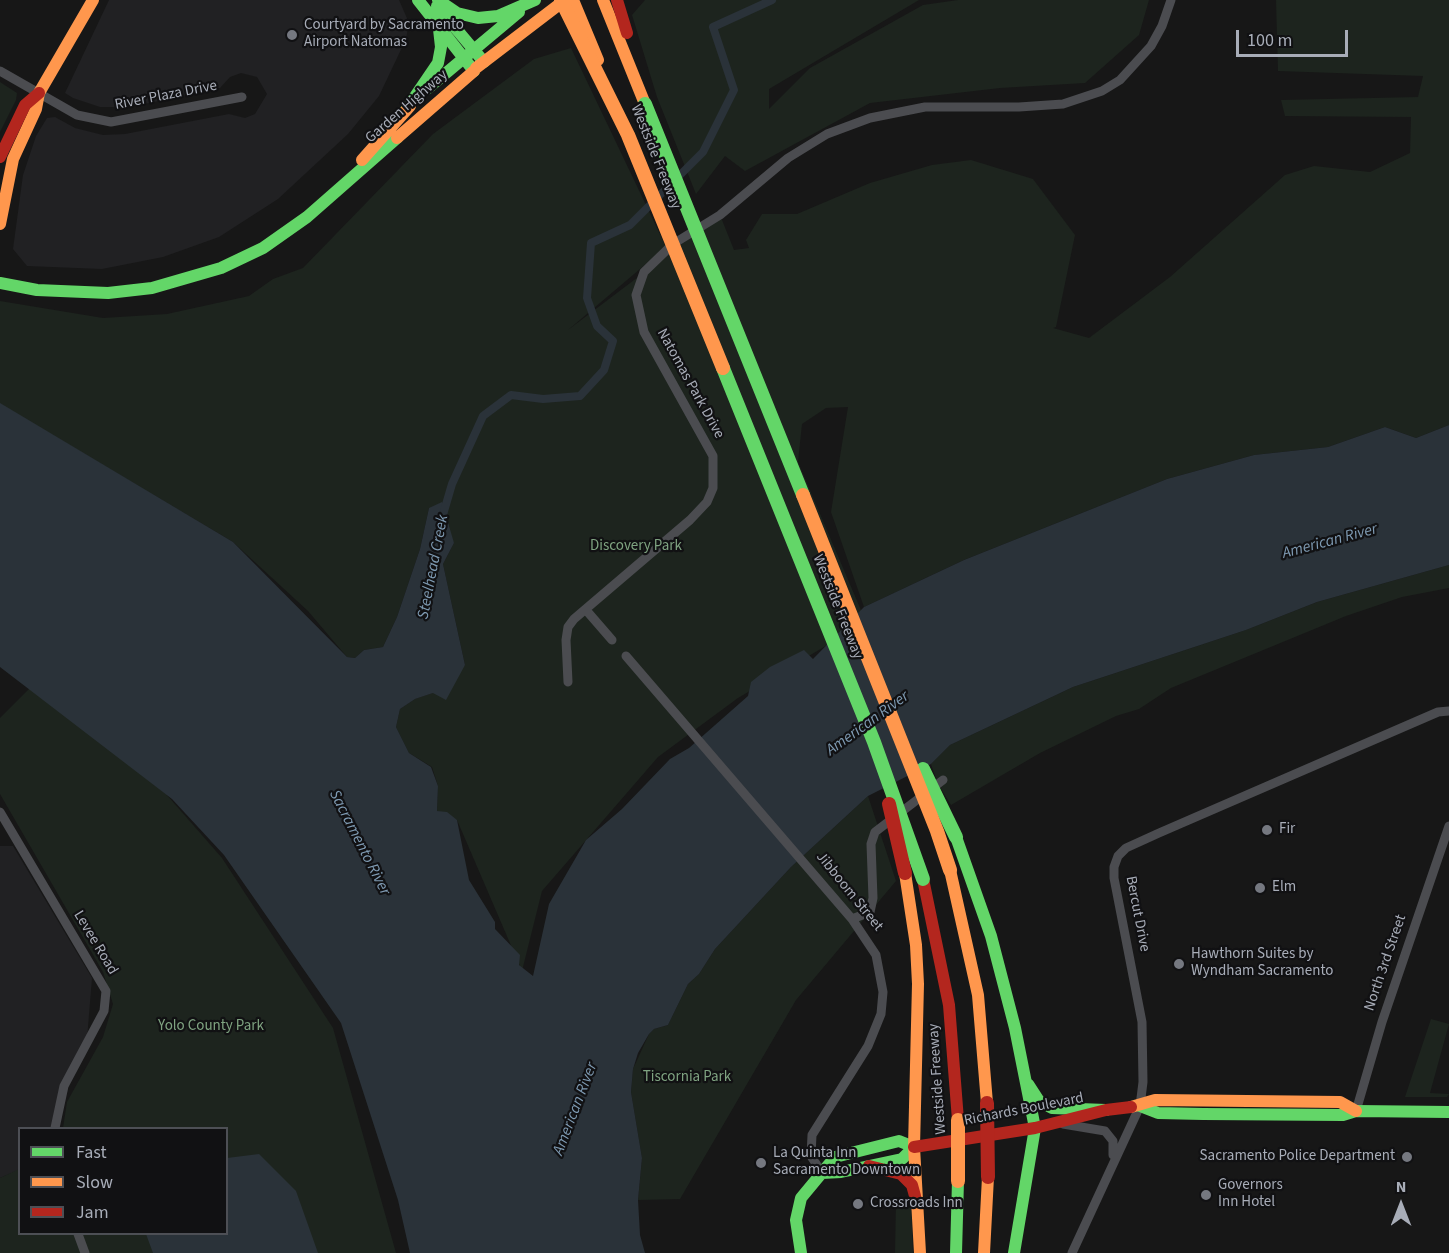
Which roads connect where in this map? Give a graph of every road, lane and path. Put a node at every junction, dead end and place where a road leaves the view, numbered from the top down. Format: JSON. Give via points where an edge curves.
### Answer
{"nodes":[{"id":1,"x":93,"y":0,"type":"edge"},
{"id":2,"x":418,"y":0,"type":"edge"},
{"id":3,"x":436,"y":0,"type":"edge"},
{"id":4,"x":535,"y":0,"type":"edge"},
{"id":5,"x":563,"y":0,"type":"edge"},
{"id":6,"x":573,"y":0,"type":"edge"},
{"id":7,"x":603,"y":0,"type":"edge"},
{"id":8,"x":617,"y":0,"type":"edge"},
{"id":9,"x":1171,"y":0,"type":"edge"},
{"id":10,"x":439,"y":28,"type":"junction"},
{"id":11,"x":467,"y":53,"type":"junction"},
{"id":12,"x":479,"y":66,"type":"junction"},
{"id":13,"x":0,"y":71,"type":"edge"},
{"id":14,"x":39,"y":93,"type":"junction"},
{"id":15,"x":242,"y":97,"type":"dead end"},
{"id":16,"x":645,"y":104,"type":"junction"},
{"id":17,"x":406,"y":110,"type":"junction"},
{"id":18,"x":627,"y":135,"type":"junction"},
{"id":19,"x":0,"y":157,"type":"edge"},
{"id":20,"x":330,"y":197,"type":"junction"},
{"id":21,"x":0,"y":224,"type":"edge"},
{"id":22,"x":0,"y":283,"type":"edge"},
{"id":23,"x":586,"y":610,"type":"junction"},
{"id":24,"x":612,"y":640,"type":"dead end"},
{"id":25,"x":626,"y":656,"type":"dead end"},
{"id":26,"x":869,"y":658,"type":"junction"},
{"id":27,"x":568,"y":682,"type":"dead end"},
{"id":28,"x":1449,"y":711,"type":"edge"},
{"id":29,"x":874,"y":742,"type":"junction"},
{"id":30,"x":943,"y":780,"type":"dead end"},
{"id":31,"x":0,"y":813,"type":"edge"},
{"id":32,"x":1449,"y":825,"type":"edge"},
{"id":33,"x":852,"y":919,"type":"junction"},
{"id":34,"x":1025,"y":1078,"type":"junction"},
{"id":35,"x":1140,"y":1106,"type":"junction"},
{"id":36,"x":1106,"y":1110,"type":"junction"},
{"id":37,"x":1356,"y":1111,"type":"junction"},
{"id":38,"x":1449,"y":1112,"type":"edge"},
{"id":39,"x":1058,"y":1123,"type":"junction"},
{"id":40,"x":56,"y":1127,"type":"edge"},
{"id":41,"x":1035,"y":1128,"type":"junction"},
{"id":42,"x":914,"y":1147,"type":"junction"},
{"id":43,"x":869,"y":1166,"type":"junction"},
{"id":44,"x":1109,"y":1169,"type":"junction"},
{"id":45,"x":822,"y":1173,"type":"junction"},
{"id":46,"x":919,"y":1207,"type":"junction"},
{"id":47,"x":79,"y":1235,"type":"edge"},
{"id":48,"x":85,"y":1253,"type":"edge"},
{"id":49,"x":801,"y":1253,"type":"edge"},
{"id":50,"x":920,"y":1253,"type":"edge"},
{"id":51,"x":956,"y":1253,"type":"edge"},
{"id":52,"x":984,"y":1253,"type":"edge"},
{"id":53,"x":1014,"y":1253,"type":"edge"},
{"id":54,"x":1072,"y":1253,"type":"edge"}],
"edges":[{"from":1,"to":14,"type":"main road"},
{"from":2,"to":10,"type":"main road"},
{"from":3,"to":4,"type":"main road","via":[[457,13],[478,18],[498,16]]},
{"from":3,"to":11,"type":"main road"},
{"from":4,"to":11,"type":"main road","name":"Garden Highway"},
{"from":5,"to":12,"type":"main road","name":"Garden Highway"},
{"from":5,"to":18,"type":"main road","bridge":true},
{"from":6,"to":18,"type":"main road","name":"Westside Freeway","bridge":true},
{"from":7,"to":16,"type":"main road","name":"Westside Freeway"},
{"from":8,"to":16,"type":"main road"},
{"from":9,"to":23,"type":"street","name":"Natomas Park Drive","via":[[1151,46],[1120,80],[1102,91],[1063,104],[924,107],[870,118],[827,134],[788,158],[720,215],[674,244],[644,272],[636,295],[644,332],[713,456],[713,488],[707,502],[690,520]]},
{"from":10,"to":11,"type":"main road"},
{"from":10,"to":17,"type":"main road","via":[[438,63]]},
{"from":11,"to":12,"type":"main road"},
{"from":11,"to":17,"type":"main road","name":"Garden Highway"},
{"from":12,"to":20,"type":"main road","name":"Garden Highway"},
{"from":13,"to":14,"type":"street","name":"River Plaza Drive"},
{"from":14,"to":15,"type":"street","name":"River Plaza Drive","via":[[77,115],[111,122]]},
{"from":14,"to":19,"type":"main road","via":[[25,105]]},
{"from":14,"to":21,"type":"main road","via":[[36,109],[13,159]]},
{"from":16,"to":26,"type":"main road","name":"Westside Freeway","bridge":true},
{"from":17,"to":20,"type":"main road","name":"Garden Highway"},
{"from":18,"to":29,"type":"main road","name":"Westside Freeway","bridge":true},
{"from":20,"to":22,"type":"main road","name":"Garden Highway","via":[[263,248],[221,268],[175,282],[108,293],[37,290]]},
{"from":23,"to":24,"type":"street"},
{"from":23,"to":27,"type":"street","name":"Natomas Park Drive","via":[[568,627]]},
{"from":25,"to":33,"type":"street","name":"Jibboom Street"},
{"from":26,"to":34,"type":"main road","bridge":true,"via":[[956,837],[991,936]]},
{"from":26,"to":52,"type":"main road","name":"Westside Freeway","bridge":true,"via":[[950,870],[978,995],[987,1103]]},
{"from":28,"to":35,"type":"street","name":"Bercut Drive","via":[[1438,712],[1121,852],[1114,873],[1142,1022]]},
{"from":29,"to":42,"type":"main road","bridge":true,"via":[[905,873],[916,945]]},
{"from":29,"to":51,"type":"main road","name":"Westside Freeway","bridge":true,"via":[[923,879],[949,1005],[958,1120]]},
{"from":30,"to":33,"type":"street","via":[[872,836],[872,905]]},
{"from":31,"to":40,"type":"street","name":"Levee Road","via":[[106,991],[104,1011],[64,1086]]},
{"from":32,"to":37,"type":"street","name":"North 3rd Street"},
{"from":33,"to":45,"type":"street","name":"Jibboom Street","via":[[876,955],[881,978],[881,1014],[868,1046],[812,1135],[811,1156]]},
{"from":34,"to":36,"type":"main road","via":[[1040,1101],[1052,1108]]},
{"from":34,"to":41,"type":"main road"},
{"from":35,"to":36,"type":"main road","name":"Richards Boulevard"},
{"from":35,"to":37,"type":"main road","name":"Richards Boulevard","via":[[1155,1100],[1340,1102]]},
{"from":35,"to":44,"type":"street","name":"Bercut Drive"},
{"from":36,"to":39,"type":"main road","name":"Richards Boulevard"},
{"from":37,"to":38,"type":"main road","name":"Richards Boulevard"},
{"from":39,"to":41,"type":"main road","name":"Richards Boulevard"},
{"from":39,"to":44,"type":"street","via":[[1110,1135],[1114,1146]]},
{"from":41,"to":42,"type":"main road","name":"Richards Boulevard"},
{"from":41,"to":53,"type":"main road"},
{"from":42,"to":43,"type":"main road","name":"Richards Boulevard","via":[[902,1159]]},
{"from":42,"to":45,"type":"main road","name":"Richards Boulevard","via":[[899,1141],[835,1157]]},
{"from":42,"to":46,"type":"main road"},
{"from":43,"to":45,"type":"main road","name":"Richards Boulevard"},
{"from":43,"to":46,"type":"main road","via":[[901,1174],[912,1185]]},
{"from":44,"to":54,"type":"street","name":"Bercut Drive"},
{"from":45,"to":49,"type":"main road","via":[[797,1209]]},
{"from":46,"to":50,"type":"main road"},
{"from":47,"to":48,"type":"street"}]}
